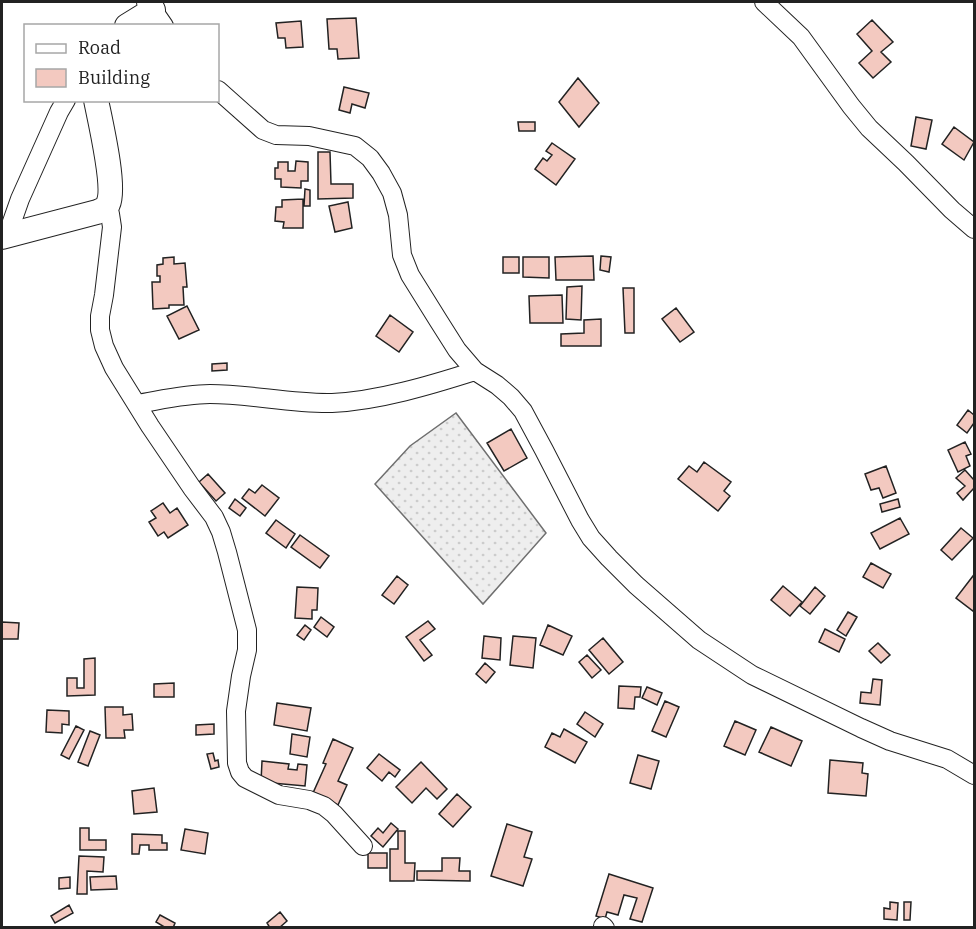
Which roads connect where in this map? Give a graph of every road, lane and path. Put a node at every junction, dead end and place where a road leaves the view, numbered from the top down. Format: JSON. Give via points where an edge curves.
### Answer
{"nodes":[{"id":1,"x":764,"y":2,"type":"edge"},
{"id":2,"x":155,"y":12,"type":"edge"},
{"id":3,"x":131,"y":24,"type":"edge"},
{"id":4,"x":219,"y":91,"type":"edge"},
{"id":5,"x":65,"y":102,"type":"edge"},
{"id":6,"x":96,"y":102,"type":"edge"},
{"id":7,"x":107,"y":207,"type":"junction"},
{"id":8,"x":975,"y":229,"type":"edge"},
{"id":9,"x":4,"y":237,"type":"edge"},
{"id":10,"x":475,"y":371,"type":"junction"},
{"id":11,"x":137,"y":404,"type":"junction"},
{"id":12,"x":975,"y":775,"type":"edge"},
{"id":13,"x":363,"y":846,"type":"dead end"}],
"edges":[{"from":1,"to":8,"type":"street","via":[[801,37],[869,128]]},
{"from":2,"to":3,"type":"street"},
{"from":4,"to":10,"type":"street","via":[[263,130],[356,146],[370,158],[392,193],[402,255],[410,275],[457,350]]},
{"from":5,"to":9,"type":"street"},
{"from":6,"to":7,"type":"street","via":[[109,176]]},
{"from":7,"to":9,"type":"street"},
{"from":7,"to":11,"type":"street","via":[[112,227],[100,330],[114,368]]},
{"from":10,"to":11,"type":"street","via":[[393,393],[335,403],[209,394]]},
{"from":10,"to":12,"type":"street","via":[[512,397],[523,411],[591,538],[636,585],[699,640],[752,675],[890,741],[947,759]]},
{"from":11,"to":13,"type":"street","via":[[214,517],[227,552],[247,630],[236,711],[240,772],[244,778],[279,795],[324,806]]}]}
